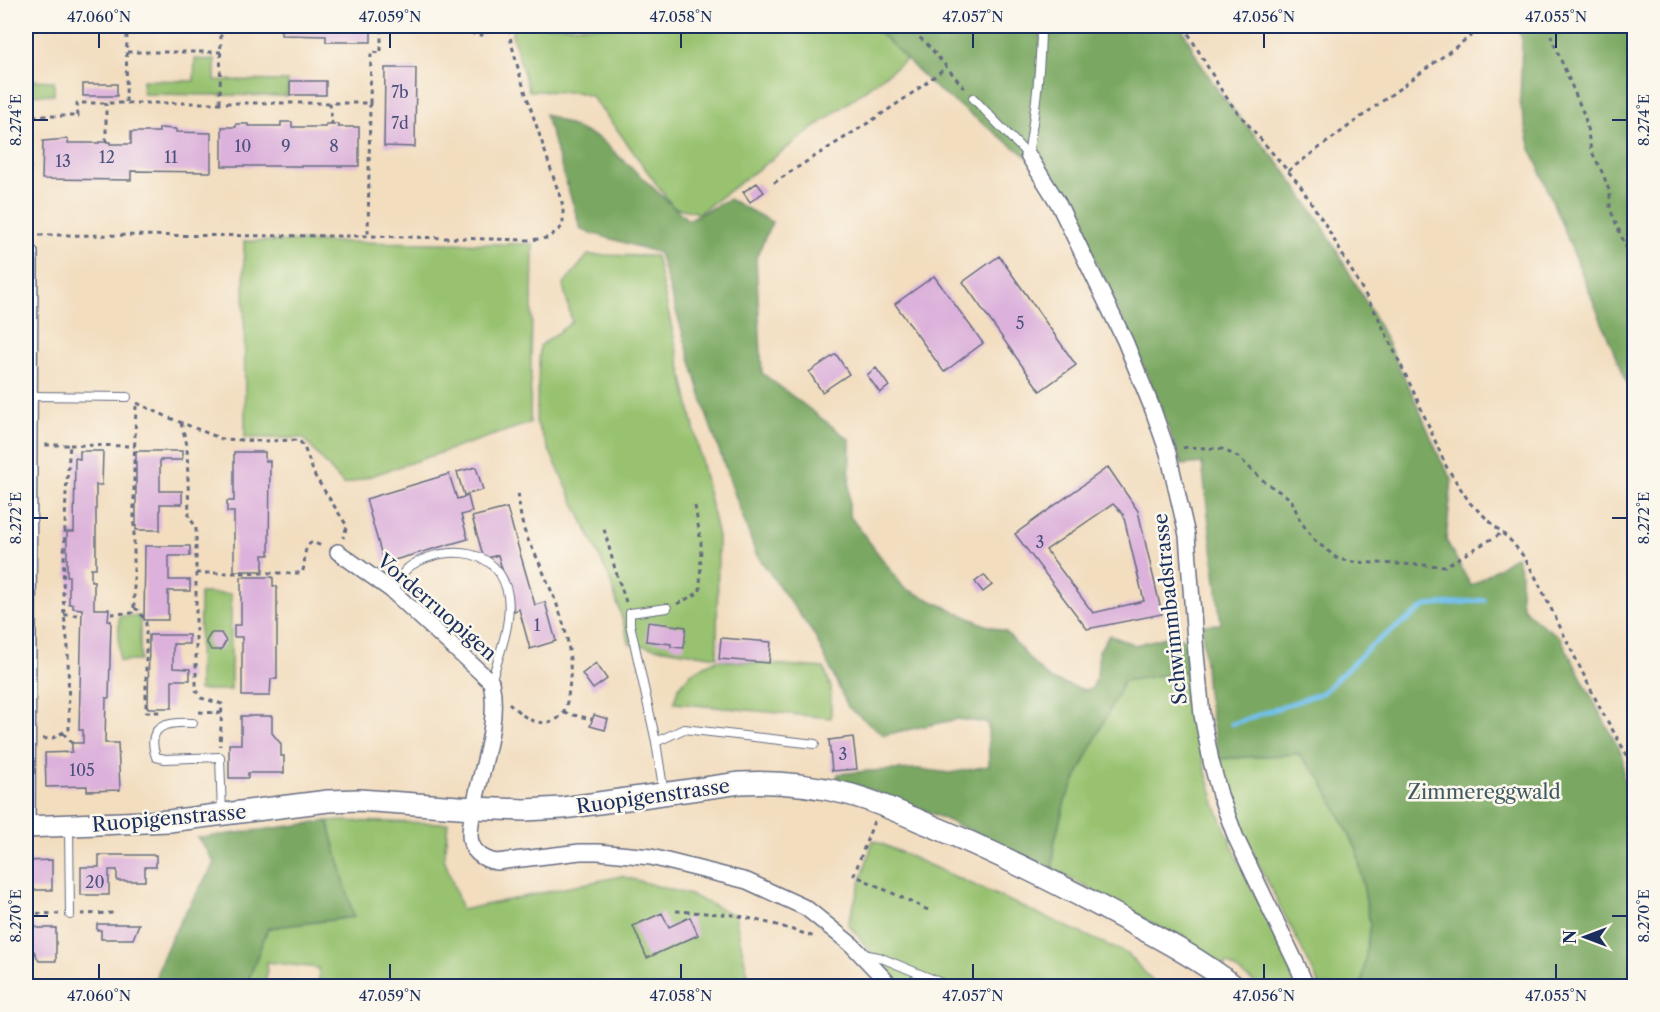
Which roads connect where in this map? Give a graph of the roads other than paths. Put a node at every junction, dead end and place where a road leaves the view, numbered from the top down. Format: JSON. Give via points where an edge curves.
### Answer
{"nodes":[{"id":1,"x":1041,"y":26,"type":"edge"},
{"id":2,"x":973,"y":98,"type":"road end"},
{"id":3,"x":1028,"y":155,"type":"junction"},
{"id":4,"x":30,"y":253,"type":"dead end"},
{"id":5,"x":27,"y":336,"type":"edge"},
{"id":6,"x":29,"y":396,"type":"junction"},
{"id":7,"x":128,"y":397,"type":"dead end"},
{"id":8,"x":338,"y":552,"type":"road end"},
{"id":9,"x":391,"y":590,"type":"junction"},
{"id":10,"x":667,"y":609,"type":"road end"},
{"id":11,"x":491,"y":682,"type":"junction"},
{"id":12,"x":193,"y":723,"type":"dead end"},
{"id":13,"x":656,"y":741,"type":"junction"},
{"id":14,"x":814,"y":744,"type":"dead end"},
{"id":15,"x":664,"y":795,"type":"junction"},
{"id":16,"x":473,"y":808,"type":"junction"},
{"id":17,"x":222,"y":815,"type":"junction"},
{"id":18,"x":26,"y":826,"type":"edge"},
{"id":19,"x":69,"y":826,"type":"junction"},
{"id":20,"x":70,"y":915,"type":"dead end"},
{"id":21,"x":860,"y":954,"type":"junction"},
{"id":22,"x":891,"y":987,"type":"edge"},
{"id":23,"x":949,"y":987,"type":"edge"},
{"id":24,"x":1234,"y":987,"type":"edge"},
{"id":25,"x":1306,"y":987,"type":"edge"}],
"edges":[{"from":1,"to":3,"type":"lane"},
{"from":2,"to":3,"type":"lane"},
{"from":3,"to":25,"type":"street","name":"Schwimmbadstrasse","via":[[1058,203],[1154,410],[1187,535],[1202,715],[1210,761],[1236,838]]},
{"from":4,"to":5,"type":"street"},
{"from":5,"to":6,"type":"street"},
{"from":6,"to":7,"type":"lane"},
{"from":6,"to":18,"type":"street"},
{"from":8,"to":9,"type":"street","name":"Vorderruopigen"},
{"from":9,"to":11,"type":"street","name":"Vorderruopigen"},
{"from":9,"to":11,"type":"lane","via":[[410,566],[448,552],[468,553],[487,561],[508,595],[508,619]]},
{"from":10,"to":13,"type":"lane","via":[[630,614]]},
{"from":11,"to":16,"type":"street","name":"Vorderruopigen","via":[[494,716]]},
{"from":12,"to":17,"type":"lane","via":[[165,724],[158,729],[153,747],[156,757],[220,757]]},
{"from":13,"to":14,"type":"lane","via":[[684,729]]},
{"from":13,"to":15,"type":"lane"},
{"from":15,"to":16,"type":"street","name":"Ruopigenstrasse","via":[[563,808]]},
{"from":15,"to":24,"type":"street","name":"Ruopigenstrasse","via":[[761,782],[798,784],[849,794],[966,840],[1054,882],[1209,968]]},
{"from":16,"to":17,"type":"street","name":"Ruopigenstrasse","via":[[359,800]]},
{"from":16,"to":21,"type":"street","name":"Vorderruopigen","via":[[473,848],[488,861],[598,852],[672,862],[747,881],[806,908]]},
{"from":17,"to":19,"type":"street","name":"Ruopigenstrasse"},
{"from":18,"to":19,"type":"street","name":"Ruopigenstrasse"},
{"from":19,"to":20,"type":"lane"},
{"from":21,"to":22,"type":"street","name":"Vorderruopigen"},
{"from":21,"to":23,"type":"lane","via":[[879,957]]}]}
